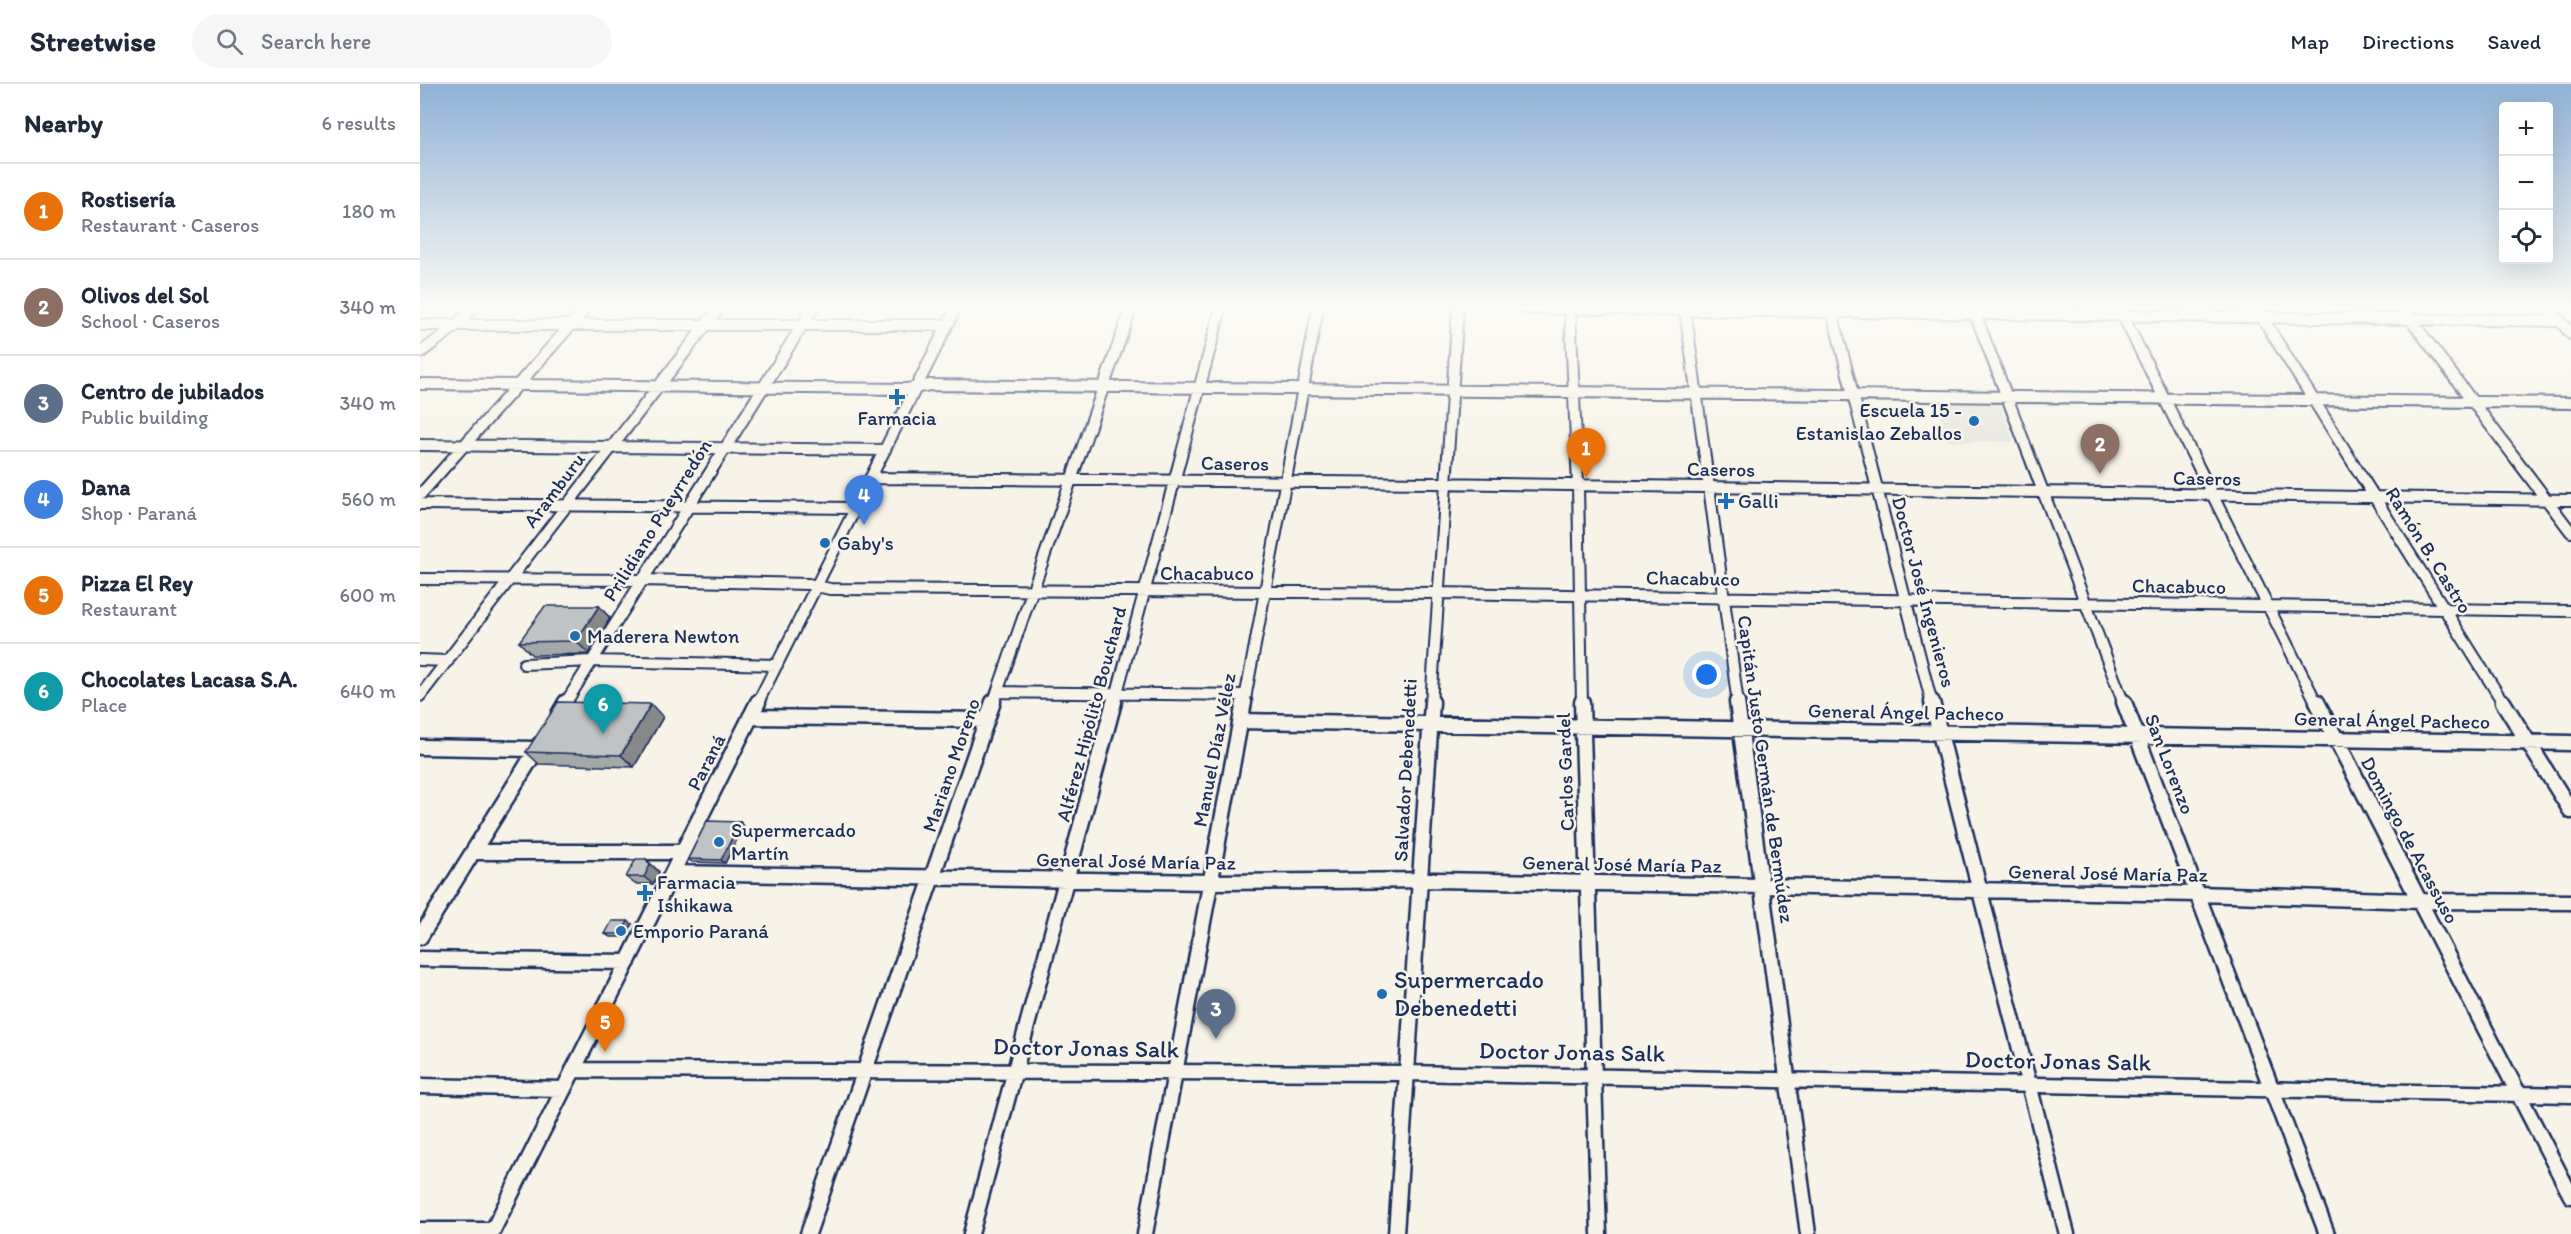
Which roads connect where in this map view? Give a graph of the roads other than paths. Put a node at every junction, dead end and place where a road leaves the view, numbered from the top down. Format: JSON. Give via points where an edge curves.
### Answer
{"nodes":[{"id":1,"x":540,"y":362,"type":"edge"},
{"id":2,"x":679,"y":362,"type":"edge"},
{"id":3,"x":779,"y":362,"type":"edge"},
{"id":4,"x":929,"y":362,"type":"edge"},
{"id":5,"x":1112,"y":362,"type":"edge"},
{"id":6,"x":1206,"y":362,"type":"edge"},
{"id":7,"x":1308,"y":362,"type":"edge"},
{"id":8,"x":1453,"y":362,"type":"edge"},
{"id":9,"x":1571,"y":362,"type":"edge"},
{"id":10,"x":1693,"y":362,"type":"edge"},
{"id":11,"x":1845,"y":362,"type":"edge"},
{"id":12,"x":1994,"y":362,"type":"edge"},
{"id":13,"x":2147,"y":362,"type":"edge"},
{"id":14,"x":2290,"y":362,"type":"edge"},
{"id":15,"x":2443,"y":362,"type":"edge"},
{"id":16,"x":420,"y":384,"type":"edge"},
{"id":17,"x":519,"y":385,"type":"junction"},
{"id":18,"x":1104,"y":386,"type":"junction"},
{"id":19,"x":660,"y":387,"type":"junction"},
{"id":20,"x":1199,"y":387,"type":"junction"},
{"id":21,"x":763,"y":388,"type":"junction"},
{"id":22,"x":916,"y":388,"type":"junction"},
{"id":23,"x":1303,"y":388,"type":"junction"},
{"id":24,"x":1451,"y":389,"type":"junction"},
{"id":25,"x":1572,"y":392,"type":"junction"},
{"id":26,"x":1697,"y":392,"type":"junction"},
{"id":27,"x":1853,"y":394,"type":"junction"},
{"id":28,"x":2007,"y":396,"type":"junction"},
{"id":29,"x":2166,"y":398,"type":"junction"},
{"id":30,"x":2314,"y":400,"type":"junction"},
{"id":31,"x":2473,"y":402,"type":"junction"},
{"id":32,"x":2571,"y":404,"type":"edge"},
{"id":33,"x":420,"y":445,"type":"edge"},
{"id":34,"x":465,"y":445,"type":"junction"},
{"id":35,"x":609,"y":448,"type":"junction"},
{"id":36,"x":725,"y":449,"type":"junction"},
{"id":37,"x":885,"y":450,"type":"junction"},
{"id":38,"x":870,"y":478,"type":"junction"},
{"id":39,"x":1071,"y":480,"type":"junction"},
{"id":40,"x":1174,"y":481,"type":"junction"},
{"id":41,"x":1286,"y":482,"type":"junction"},
{"id":42,"x":1445,"y":483,"type":"junction"},
{"id":43,"x":1578,"y":485,"type":"junction"},
{"id":44,"x":1708,"y":487,"type":"junction"},
{"id":45,"x":1877,"y":490,"type":"junction"},
{"id":46,"x":2043,"y":492,"type":"junction"},
{"id":47,"x":420,"y":495,"type":"edge"},
{"id":48,"x":2214,"y":496,"type":"junction"},
{"id":49,"x":2374,"y":497,"type":"junction"},
{"id":50,"x":2546,"y":500,"type":"junction"},
{"id":51,"x":2571,"y":500,"type":"edge"},
{"id":52,"x":420,"y":504,"type":"edge"},
{"id":53,"x":567,"y":504,"type":"junction"},
{"id":54,"x":688,"y":508,"type":"junction"},
{"id":55,"x":855,"y":508,"type":"junction"},
{"id":56,"x":2571,"y":532,"type":"edge"},
{"id":57,"x":420,"y":579,"type":"edge"},
{"id":58,"x":510,"y":579,"type":"junction"},
{"id":59,"x":643,"y":580,"type":"junction"},
{"id":60,"x":815,"y":588,"type":"junction"},
{"id":61,"x":1032,"y":592,"type":"junction"},
{"id":62,"x":1144,"y":592,"type":"junction"},
{"id":63,"x":1265,"y":592,"type":"junction"},
{"id":64,"x":1437,"y":593,"type":"junction"},
{"id":65,"x":1579,"y":595,"type":"junction"},
{"id":66,"x":1724,"y":598,"type":"junction"},
{"id":67,"x":1907,"y":601,"type":"junction"},
{"id":68,"x":2086,"y":604,"type":"junction"},
{"id":69,"x":2271,"y":607,"type":"junction"},
{"id":70,"x":2445,"y":609,"type":"junction"},
{"id":71,"x":2571,"y":611,"type":"edge"},
{"id":72,"x":420,"y":660,"type":"edge"},
{"id":73,"x":448,"y":661,"type":"junction"},
{"id":74,"x":592,"y":661,"type":"junction"},
{"id":75,"x":524,"y":664,"type":"dead end"},
{"id":76,"x":777,"y":665,"type":"junction"},
{"id":77,"x":997,"y":692,"type":"junction"},
{"id":78,"x":1117,"y":693,"type":"junction"},
{"id":79,"x":1246,"y":695,"type":"junction"},
{"id":80,"x":420,"y":696,"type":"edge"},
{"id":81,"x":750,"y":717,"type":"junction"},
{"id":82,"x":987,"y":720,"type":"junction"},
{"id":83,"x":1241,"y":721,"type":"junction"},
{"id":84,"x":1429,"y":724,"type":"junction"},
{"id":85,"x":1582,"y":726,"type":"junction"},
{"id":86,"x":1740,"y":729,"type":"junction"},
{"id":87,"x":1941,"y":732,"type":"junction"},
{"id":88,"x":2136,"y":736,"type":"junction"},
{"id":89,"x":2335,"y":739,"type":"junction"},
{"id":90,"x":2528,"y":742,"type":"junction"},
{"id":91,"x":2571,"y":743,"type":"edge"},
{"id":92,"x":420,"y":747,"type":"edge"},
{"id":93,"x":537,"y":749,"type":"junction"},
{"id":94,"x":2571,"y":811,"type":"edge"},
{"id":95,"x":473,"y":852,"type":"junction"},
{"id":96,"x":682,"y":852,"type":"junction"},
{"id":97,"x":672,"y":873,"type":"junction"},
{"id":98,"x":932,"y":878,"type":"junction"},
{"id":99,"x":1066,"y":880,"type":"junction"},
{"id":100,"x":1420,"y":880,"type":"junction"},
{"id":101,"x":1211,"y":882,"type":"junction"},
{"id":102,"x":1588,"y":882,"type":"junction"},
{"id":103,"x":1762,"y":886,"type":"junction"},
{"id":104,"x":1980,"y":890,"type":"junction"},
{"id":105,"x":2197,"y":894,"type":"junction"},
{"id":106,"x":2421,"y":901,"type":"junction"},
{"id":107,"x":2571,"y":902,"type":"edge"},
{"id":108,"x":420,"y":937,"type":"edge"},
{"id":109,"x":420,"y":959,"type":"edge"},
{"id":110,"x":628,"y":962,"type":"junction"},
{"id":111,"x":573,"y":1070,"type":"junction"},
{"id":112,"x":865,"y":1071,"type":"junction"},
{"id":113,"x":1015,"y":1071,"type":"junction"},
{"id":114,"x":1406,"y":1073,"type":"junction"},
{"id":115,"x":1175,"y":1074,"type":"junction"},
{"id":116,"x":1593,"y":1077,"type":"junction"},
{"id":117,"x":1787,"y":1079,"type":"junction"},
{"id":118,"x":2028,"y":1084,"type":"junction"},
{"id":119,"x":420,"y":1086,"type":"edge"},
{"id":120,"x":564,"y":1089,"type":"junction"},
{"id":121,"x":2272,"y":1089,"type":"junction"},
{"id":122,"x":2520,"y":1094,"type":"junction"},
{"id":123,"x":2571,"y":1095,"type":"edge"},
{"id":124,"x":2571,"y":1196,"type":"edge"},
{"id":125,"x":420,"y":1230,"type":"edge"},
{"id":126,"x":492,"y":1232,"type":"edge"},
{"id":127,"x":808,"y":1234,"type":"edge"},
{"id":128,"x":971,"y":1234,"type":"edge"},
{"id":129,"x":1144,"y":1234,"type":"edge"},
{"id":130,"x":1396,"y":1234,"type":"edge"},
{"id":131,"x":1599,"y":1234,"type":"edge"},
{"id":132,"x":1809,"y":1234,"type":"edge"},
{"id":133,"x":2067,"y":1234,"type":"edge"},
{"id":134,"x":2327,"y":1234,"type":"edge"}],
"edges":[{"from":1,"to":17,"type":"street"},
{"from":2,"to":19,"type":"street","name":"Aramburu"},
{"from":3,"to":21,"type":"street","name":"Prilidiano Pueyrredón"},
{"from":4,"to":22,"type":"street","name":"Paraná"},
{"from":5,"to":18,"type":"street","name":"Mariano Moreno"},
{"from":6,"to":20,"type":"street","name":"Alférez Hipólito Bouchard"},
{"from":7,"to":23,"type":"street","name":"Manuel Díaz Vélez"},
{"from":8,"to":24,"type":"street","name":"Salvador Debenedetti"},
{"from":9,"to":25,"type":"street","name":"Carlos Gardel"},
{"from":10,"to":26,"type":"street","name":"Capitán Justo Germán de Bermúdez"},
{"from":11,"to":27,"type":"street","name":"Doctor José Ingenieros"},
{"from":12,"to":28,"type":"street","name":"San Lorenzo"},
{"from":13,"to":29,"type":"street","name":"Domingo de Acassuso"},
{"from":14,"to":30,"type":"street","name":"Ramón B. Castro"},
{"from":15,"to":31,"type":"street"},
{"from":16,"to":17,"type":"street"},
{"from":17,"to":19,"type":"street"},
{"from":17,"to":34,"type":"street"},
{"from":18,"to":20,"type":"street"},
{"from":18,"to":22,"type":"street"},
{"from":18,"to":39,"type":"street","name":"Mariano Moreno"},
{"from":19,"to":21,"type":"street"},
{"from":19,"to":35,"type":"street","name":"Aramburu"},
{"from":20,"to":23,"type":"street"},
{"from":20,"to":40,"type":"street","name":"Alférez Hipólito Bouchard"},
{"from":21,"to":22,"type":"street"},
{"from":21,"to":36,"type":"street","name":"Prilidiano Pueyrredón"},
{"from":22,"to":37,"type":"street","name":"Paraná"},
{"from":23,"to":24,"type":"street"},
{"from":23,"to":41,"type":"street","name":"Manuel Díaz Vélez"},
{"from":24,"to":25,"type":"street"},
{"from":24,"to":42,"type":"street","name":"Salvador Debenedetti"},
{"from":25,"to":26,"type":"street"},
{"from":25,"to":43,"type":"street","name":"Carlos Gardel"},
{"from":26,"to":27,"type":"street"},
{"from":26,"to":44,"type":"street","name":"Capitán Justo Germán de Bermúdez"},
{"from":27,"to":28,"type":"street"},
{"from":27,"to":45,"type":"street","name":"Doctor José Ingenieros"},
{"from":28,"to":29,"type":"street"},
{"from":28,"to":46,"type":"street","name":"San Lorenzo"},
{"from":29,"to":30,"type":"street"},
{"from":29,"to":48,"type":"street","name":"Domingo de Acassuso"},
{"from":30,"to":31,"type":"street"},
{"from":30,"to":49,"type":"street","name":"Ramón B. Castro"},
{"from":31,"to":32,"type":"street"},
{"from":31,"to":50,"type":"street"},
{"from":33,"to":34,"type":"street"},
{"from":34,"to":35,"type":"street"},
{"from":34,"to":47,"type":"street"},
{"from":35,"to":36,"type":"street"},
{"from":35,"to":53,"type":"street","name":"Aramburu"},
{"from":36,"to":37,"type":"street"},
{"from":36,"to":54,"type":"street","name":"Prilidiano Pueyrredón"},
{"from":37,"to":38,"type":"street","name":"Paraná"},
{"from":38,"to":39,"type":"street","name":"Caseros"},
{"from":38,"to":55,"type":"street","name":"Paraná"},
{"from":39,"to":40,"type":"street","name":"Caseros"},
{"from":39,"to":61,"type":"street","name":"Mariano Moreno"},
{"from":40,"to":41,"type":"street","name":"Caseros"},
{"from":40,"to":62,"type":"street","name":"Alférez Hipólito Bouchard"},
{"from":41,"to":42,"type":"street","name":"Caseros"},
{"from":41,"to":63,"type":"street","name":"Manuel Díaz Vélez"},
{"from":42,"to":43,"type":"street","name":"Caseros"},
{"from":42,"to":64,"type":"street","name":"Salvador Debenedetti"},
{"from":43,"to":44,"type":"street","name":"Caseros"},
{"from":43,"to":65,"type":"street","name":"Carlos Gardel"},
{"from":44,"to":45,"type":"street","name":"Caseros"},
{"from":44,"to":66,"type":"street","name":"Capitán Justo Germán de Bermúdez"},
{"from":45,"to":46,"type":"street","name":"Caseros"},
{"from":45,"to":67,"type":"street","name":"Doctor José Ingenieros"},
{"from":46,"to":48,"type":"street","name":"Caseros"},
{"from":46,"to":68,"type":"street","name":"San Lorenzo"},
{"from":48,"to":49,"type":"street","name":"Caseros"},
{"from":48,"to":69,"type":"street","name":"Domingo de Acassuso"},
{"from":49,"to":50,"type":"street","name":"Caseros"},
{"from":49,"to":70,"type":"street","name":"Ramón B. Castro"},
{"from":50,"to":51,"type":"street","name":"Caseros"},
{"from":50,"to":56,"type":"street"},
{"from":52,"to":53,"type":"street"},
{"from":53,"to":54,"type":"street"},
{"from":53,"to":58,"type":"street","name":"Aramburu"},
{"from":54,"to":55,"type":"street"},
{"from":54,"to":59,"type":"street","name":"Prilidiano Pueyrredón"},
{"from":55,"to":60,"type":"street","name":"Paraná"},
{"from":57,"to":58,"type":"street","name":"Chacabuco"},
{"from":58,"to":59,"type":"street","name":"Chacabuco"},
{"from":58,"to":73,"type":"street","name":"Aramburu"},
{"from":59,"to":60,"type":"street","name":"Chacabuco","via":[[808,584]]},
{"from":59,"to":74,"type":"street","name":"Prilidiano Pueyrredón"},
{"from":60,"to":61,"type":"street","name":"Chacabuco"},
{"from":60,"to":76,"type":"street","name":"Paraná"},
{"from":61,"to":62,"type":"street","name":"Chacabuco"},
{"from":61,"to":77,"type":"street","name":"Mariano Moreno"},
{"from":62,"to":63,"type":"street","name":"Chacabuco"},
{"from":62,"to":78,"type":"street","name":"Alférez Hipólito Bouchard"},
{"from":63,"to":64,"type":"street","name":"Chacabuco"},
{"from":63,"to":79,"type":"street","name":"Manuel Díaz Vélez"},
{"from":64,"to":65,"type":"street","name":"Chacabuco"},
{"from":64,"to":84,"type":"street","name":"Salvador Debenedetti"},
{"from":65,"to":66,"type":"street","name":"Chacabuco"},
{"from":65,"to":85,"type":"street","name":"Carlos Gardel"},
{"from":66,"to":67,"type":"street","name":"Chacabuco"},
{"from":66,"to":86,"type":"street","name":"Capitán Justo Germán de Bermúdez"},
{"from":67,"to":68,"type":"street","name":"Chacabuco"},
{"from":67,"to":87,"type":"street","name":"Doctor José Ingenieros"},
{"from":68,"to":69,"type":"street","name":"Chacabuco"},
{"from":68,"to":88,"type":"street","name":"San Lorenzo"},
{"from":69,"to":70,"type":"street","name":"Chacabuco"},
{"from":69,"to":89,"type":"street","name":"Domingo de Acassuso"},
{"from":70,"to":71,"type":"street","name":"Chacabuco"},
{"from":70,"to":90,"type":"street","name":"Ramón B. Castro"},
{"from":72,"to":73,"type":"street"},
{"from":73,"to":80,"type":"street","name":"Aramburu"},
{"from":74,"to":75,"type":"street"},
{"from":74,"to":76,"type":"street"},
{"from":74,"to":93,"type":"street","name":"Prilidiano Pueyrredón"},
{"from":76,"to":81,"type":"street","name":"Paraná"},
{"from":77,"to":78,"type":"street"},
{"from":77,"to":82,"type":"street","name":"Mariano Moreno"},
{"from":78,"to":79,"type":"street"},
{"from":78,"to":99,"type":"street","name":"Alférez Hipólito Bouchard"},
{"from":79,"to":83,"type":"street","name":"Manuel Díaz Vélez"},
{"from":81,"to":82,"type":"street"},
{"from":81,"to":96,"type":"street","name":"Paraná"},
{"from":82,"to":98,"type":"street","name":"Mariano Moreno"},
{"from":83,"to":84,"type":"street","name":"General Ángel Pacheco"},
{"from":83,"to":101,"type":"street","name":"Manuel Díaz Vélez"},
{"from":84,"to":85,"type":"street","name":"General Ángel Pacheco"},
{"from":84,"to":100,"type":"street","name":"Salvador Debenedetti"},
{"from":85,"to":86,"type":"street","name":"General Ángel Pacheco"},
{"from":85,"to":102,"type":"street","name":"Carlos Gardel"},
{"from":86,"to":87,"type":"street","name":"General Ángel Pacheco"},
{"from":86,"to":103,"type":"street","name":"Capitán Justo Germán de Bermúdez"},
{"from":87,"to":88,"type":"street","name":"General Ángel Pacheco"},
{"from":87,"to":104,"type":"street","name":"Doctor José Ingenieros"},
{"from":88,"to":89,"type":"street","name":"General Ángel Pacheco"},
{"from":88,"to":105,"type":"street","name":"San Lorenzo"},
{"from":89,"to":90,"type":"street","name":"General Ángel Pacheco"},
{"from":89,"to":106,"type":"street","name":"Domingo de Acassuso"},
{"from":90,"to":91,"type":"street","name":"General Ángel Pacheco"},
{"from":90,"to":94,"type":"street","name":"Ramón B. Castro"},
{"from":92,"to":93,"type":"street"},
{"from":93,"to":95,"type":"street","name":"Prilidiano Pueyrredón"},
{"from":95,"to":96,"type":"street"},
{"from":95,"to":108,"type":"street","name":"Prilidiano Pueyrredón"},
{"from":96,"to":97,"type":"street","name":"Paraná"},
{"from":97,"to":98,"type":"street","name":"General José María Paz"},
{"from":97,"to":110,"type":"street","name":"Paraná"},
{"from":98,"to":99,"type":"street","name":"General José María Paz"},
{"from":98,"to":112,"type":"street","name":"Mariano Moreno"},
{"from":99,"to":101,"type":"street","name":"General José María Paz"},
{"from":99,"to":113,"type":"street","name":"Alférez Hipólito Bouchard"},
{"from":100,"to":101,"type":"street","name":"General José María Paz"},
{"from":100,"to":102,"type":"street","name":"General José María Paz"},
{"from":100,"to":114,"type":"street","name":"Salvador Debenedetti"},
{"from":101,"to":115,"type":"street","name":"Manuel Díaz Vélez"},
{"from":102,"to":103,"type":"street","name":"General José María Paz"},
{"from":102,"to":116,"type":"street","name":"Carlos Gardel"},
{"from":103,"to":104,"type":"street","name":"General José María Paz"},
{"from":103,"to":117,"type":"street","name":"Capitán Justo Germán de Bermúdez"},
{"from":104,"to":105,"type":"street","name":"General José María Paz"},
{"from":104,"to":118,"type":"street","name":"Doctor José Ingenieros"},
{"from":105,"to":106,"type":"street","name":"General José María Paz"},
{"from":105,"to":121,"type":"street","name":"San Lorenzo"},
{"from":106,"to":107,"type":"street","name":"General José María Paz"},
{"from":106,"to":122,"type":"street","name":"Domingo de Acassuso"},
{"from":109,"to":110,"type":"street"},
{"from":110,"to":111,"type":"street","name":"Paraná"},
{"from":111,"to":112,"type":"street","name":"Doctor Jonas Salk"},
{"from":111,"to":120,"type":"street","name":"Paraná"},
{"from":112,"to":113,"type":"street","name":"Doctor Jonas Salk"},
{"from":112,"to":127,"type":"street","name":"Mariano Moreno"},
{"from":113,"to":115,"type":"street","name":"Doctor Jonas Salk"},
{"from":113,"to":128,"type":"street","name":"Alférez Hipólito Bouchard"},
{"from":114,"to":115,"type":"street","name":"Doctor Jonas Salk"},
{"from":114,"to":116,"type":"street","name":"Doctor Jonas Salk"},
{"from":114,"to":130,"type":"street","name":"Salvador Debenedetti"},
{"from":115,"to":129,"type":"street","name":"Manuel Díaz Vélez"},
{"from":116,"to":117,"type":"street","name":"Doctor Jonas Salk"},
{"from":116,"to":131,"type":"street","name":"Carlos Gardel"},
{"from":117,"to":118,"type":"street","name":"Doctor Jonas Salk"},
{"from":117,"to":132,"type":"street","name":"Capitán Justo Germán de Bermúdez"},
{"from":118,"to":121,"type":"street","name":"Doctor Jonas Salk"},
{"from":118,"to":133,"type":"street","name":"Doctor José Ingenieros"},
{"from":119,"to":120,"type":"street"},
{"from":120,"to":126,"type":"street","name":"Paraná"},
{"from":121,"to":122,"type":"street","name":"Doctor Jonas Salk"},
{"from":121,"to":134,"type":"street","name":"San Lorenzo"},
{"from":122,"to":123,"type":"street","name":"Doctor Jonas Salk"},
{"from":122,"to":124,"type":"street","name":"Domingo de Acassuso"},
{"from":125,"to":126,"type":"street"}]}
